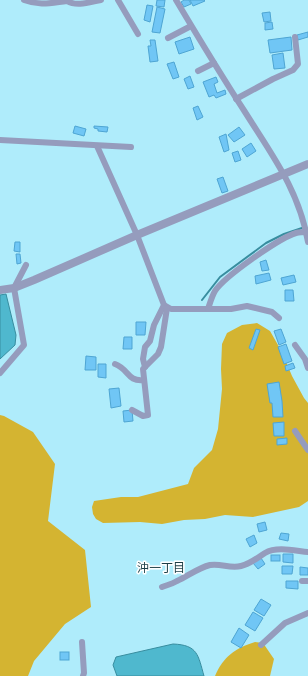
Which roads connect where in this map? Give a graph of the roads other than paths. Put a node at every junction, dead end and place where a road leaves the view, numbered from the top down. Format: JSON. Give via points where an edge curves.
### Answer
{"nodes":[{"id":1,"x":24,"y":0,"type":"edge"},
{"id":2,"x":101,"y":0,"type":"edge"},
{"id":3,"x":118,"y":0,"type":"edge"},
{"id":4,"x":176,"y":0,"type":"edge"},
{"id":5,"x":191,"y":26,"type":"junction"},
{"id":6,"x":138,"y":34,"type":"dead end"},
{"id":7,"x":295,"y":37,"type":"dead end"},
{"id":8,"x":168,"y":38,"type":"dead end"},
{"id":9,"x":214,"y":63,"type":"junction"},
{"id":10,"x":198,"y":71,"type":"dead end"},
{"id":11,"x":236,"y":99,"type":"junction"},
{"id":12,"x":0,"y":140,"type":"edge"},
{"id":13,"x":97,"y":146,"type":"junction"},
{"id":14,"x":131,"y":147,"type":"dead end"},
{"id":15,"x":308,"y":164,"type":"edge"},
{"id":16,"x":284,"y":174,"type":"junction"},
{"id":17,"x":307,"y":232,"type":"edge"},
{"id":18,"x":137,"y":235,"type":"junction"},
{"id":19,"x":308,"y":242,"type":"edge"},
{"id":20,"x":26,"y":265,"type":"dead end"},
{"id":21,"x":14,"y":288,"type":"junction"},
{"id":22,"x":0,"y":290,"type":"edge"},
{"id":23,"x":166,"y":307,"type":"junction"},
{"id":24,"x":208,"y":309,"type":"junction"},
{"id":25,"x":279,"y":318,"type":"dead end"},
{"id":26,"x":295,"y":345,"type":"dead end"},
{"id":27,"x":115,"y":364,"type":"dead end"},
{"id":28,"x":145,"y":367,"type":"junction"},
{"id":29,"x":308,"y":368,"type":"edge"},
{"id":30,"x":0,"y":373,"type":"edge"},
{"id":31,"x":144,"y":380,"type":"junction"},
{"id":32,"x":132,"y":410,"type":"dead end"},
{"id":33,"x":295,"y":431,"type":"dead end"},
{"id":34,"x":308,"y":450,"type":"edge"},
{"id":35,"x":308,"y":552,"type":"edge"},
{"id":36,"x":162,"y":587,"type":"dead end"},
{"id":37,"x":308,"y":613,"type":"edge"},
{"id":38,"x":82,"y":642,"type":"dead end"},
{"id":39,"x":261,"y":645,"type":"dead end"},
{"id":40,"x":83,"y":676,"type":"edge"}],
"edges":[{"from":1,"to":2,"type":"street","via":[[41,5],[67,1],[78,4]]},
{"from":3,"to":6,"type":"street"},
{"from":4,"to":5,"type":"street"},
{"from":5,"to":8,"type":"street"},
{"from":5,"to":9,"type":"street"},
{"from":7,"to":11,"type":"street","via":[[298,64],[293,70]]},
{"from":9,"to":10,"type":"street"},
{"from":9,"to":11,"type":"street"},
{"from":11,"to":16,"type":"street"},
{"from":12,"to":13,"type":"street"},
{"from":13,"to":14,"type":"street"},
{"from":13,"to":18,"type":"street"},
{"from":15,"to":16,"type":"street"},
{"from":16,"to":17,"type":"street"},
{"from":16,"to":18,"type":"street"},
{"from":17,"to":19,"type":"street"},
{"from":17,"to":24,"type":"street","via":[[295,234],[281,241],[244,265],[215,291]]},
{"from":18,"to":21,"type":"street"},
{"from":18,"to":23,"type":"street","via":[[162,303]]},
{"from":20,"to":21,"type":"street"},
{"from":21,"to":22,"type":"street"},
{"from":21,"to":30,"type":"street","via":[[24,345]]},
{"from":23,"to":24,"type":"street","via":[[171,310]]},
{"from":23,"to":28,"type":"street","via":[[154,325],[145,347]]},
{"from":23,"to":28,"type":"street","via":[[161,347],[158,354]]},
{"from":24,"to":25,"type":"street","via":[[247,306],[272,312]]},
{"from":26,"to":29,"type":"street"},
{"from":27,"to":31,"type":"street","via":[[133,379]]},
{"from":28,"to":31,"type":"street"},
{"from":31,"to":32,"type":"street","via":[[148,416]]},
{"from":33,"to":34,"type":"street"},
{"from":35,"to":36,"type":"street","via":[[278,550],[266,552],[243,566],[234,568],[220,564],[203,567]]},
{"from":37,"to":39,"type":"street","via":[[285,622]]},
{"from":38,"to":40,"type":"street"}]}
